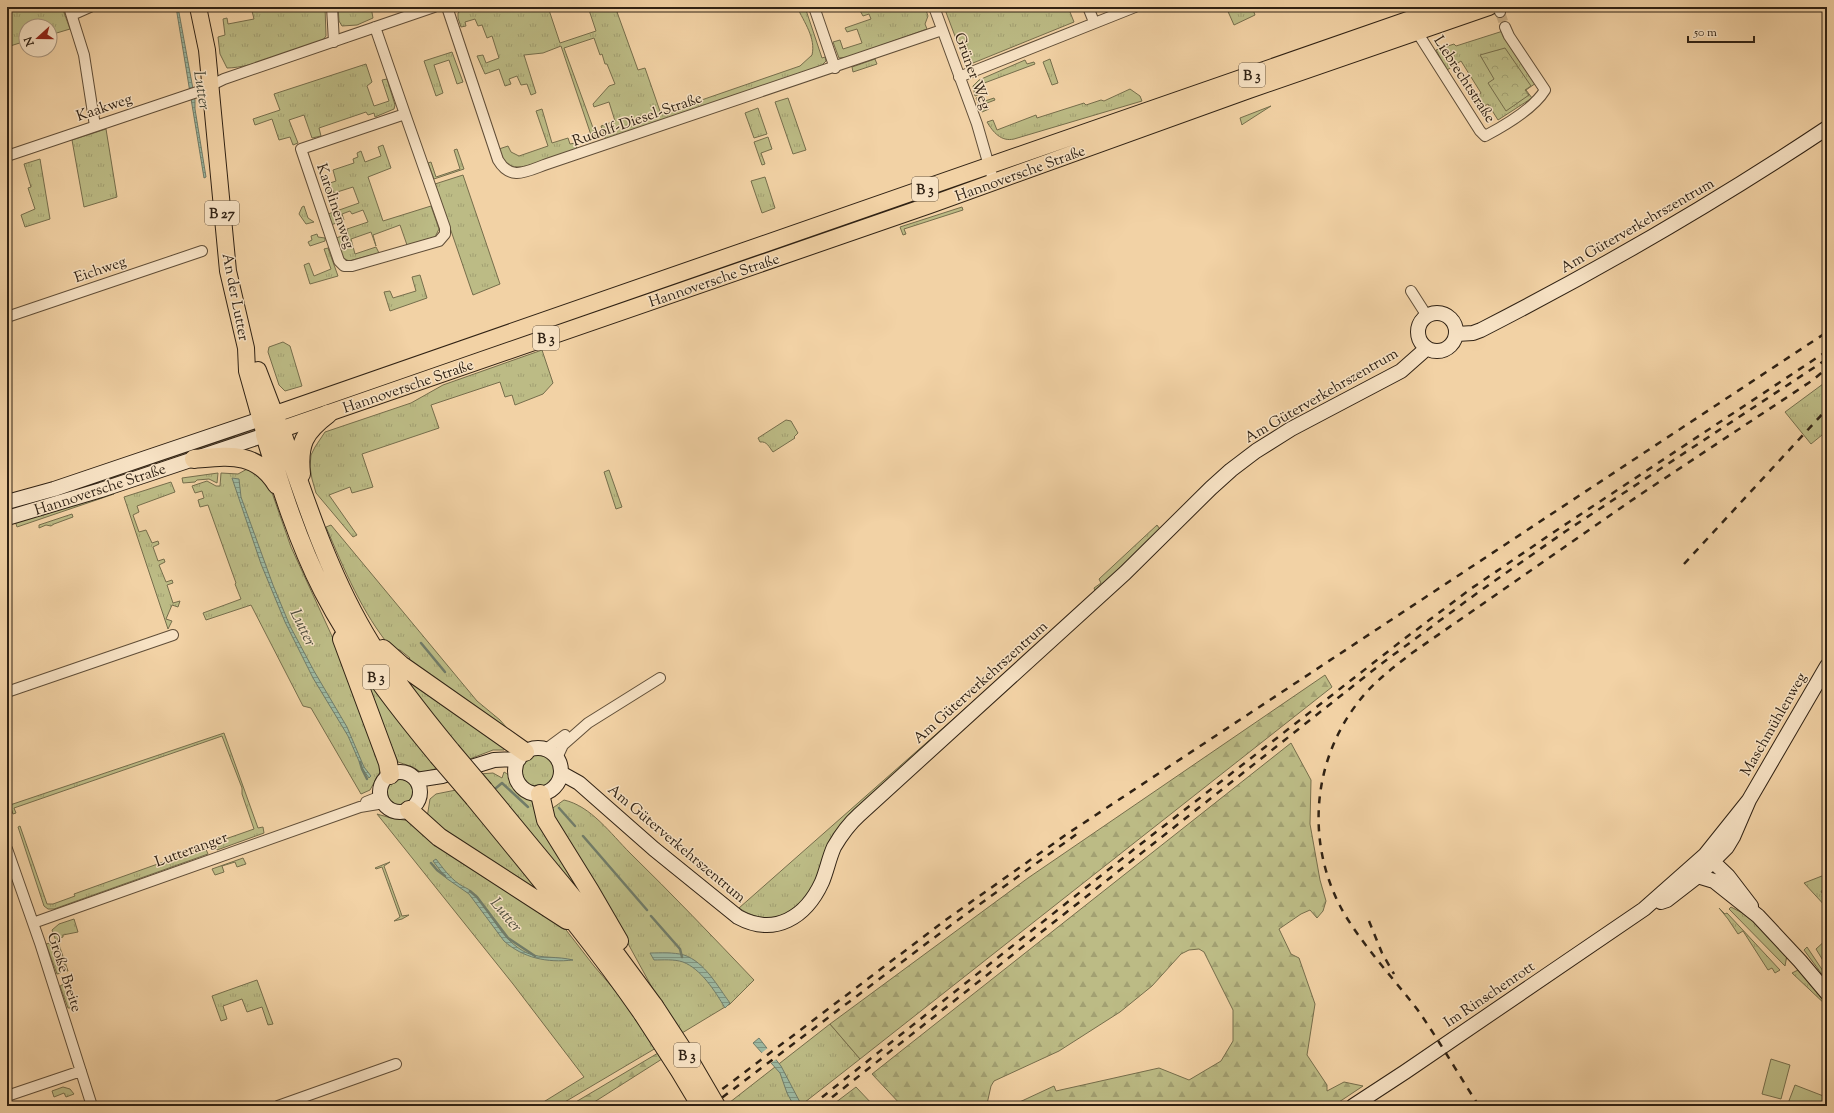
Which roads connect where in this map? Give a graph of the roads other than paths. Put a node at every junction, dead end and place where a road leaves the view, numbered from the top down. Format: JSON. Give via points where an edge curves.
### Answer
{"nodes":[{"id":1,"x":90,"y":7,"type":"edge"},
{"id":2,"x":198,"y":7,"type":"edge"},
{"id":3,"x":332,"y":7,"type":"edge"},
{"id":4,"x":434,"y":7,"type":"edge"},
{"id":5,"x":447,"y":7,"type":"edge"},
{"id":6,"x":814,"y":7,"type":"edge"},
{"id":7,"x":934,"y":7,"type":"edge"},
{"id":8,"x":1088,"y":7,"type":"edge"},
{"id":9,"x":1135,"y":7,"type":"edge"},
{"id":10,"x":1445,"y":7,"type":"edge"},
{"id":11,"x":1489,"y":9,"type":"edge"},
{"id":12,"x":70,"y":11,"type":"edge"},
{"id":13,"x":1094,"y":22,"type":"junction"},
{"id":14,"x":375,"y":27,"type":"junction"},
{"id":15,"x":1505,"y":27,"type":"tunnel mouth"},
{"id":16,"x":942,"y":30,"type":"junction"},
{"id":17,"x":1417,"y":32,"type":"junction"},
{"id":18,"x":334,"y":42,"type":"junction"},
{"id":19,"x":834,"y":68,"type":"junction"},
{"id":20,"x":960,"y":77,"type":"junction"},
{"id":21,"x":204,"y":88,"type":"junction"},
{"id":22,"x":405,"y":114,"type":"junction"},
{"id":23,"x":95,"y":126,"type":"junction"},
{"id":24,"x":1827,"y":128,"type":"edge"},
{"id":25,"x":7,"y":156,"type":"edge"},
{"id":26,"x":991,"y":165,"type":"junction"},
{"id":27,"x":996,"y":182,"type":"junction"},
{"id":28,"x":202,"y":251,"type":"dead end"},
{"id":29,"x":1411,"y":291,"type":"dead end"},
{"id":30,"x":1427,"y":316,"type":"junction"},
{"id":31,"x":7,"y":317,"type":"edge"},
{"id":32,"x":1457,"y":334,"type":"junction"},
{"id":33,"x":1426,"y":348,"type":"junction"},
{"id":34,"x":328,"y":414,"type":"junction"},
{"id":35,"x":270,"y":425,"type":"junction"},
{"id":36,"x":194,"y":459,"type":"junction"},
{"id":37,"x":303,"y":492,"type":"junction"},
{"id":38,"x":286,"y":499,"type":"junction"},
{"id":39,"x":7,"y":502,"type":"edge"},
{"id":40,"x":7,"y":518,"type":"edge"},
{"id":41,"x":324,"y":592,"type":"junction"},
{"id":42,"x":360,"y":625,"type":"junction"},
{"id":43,"x":173,"y":635,"type":"dead end"},
{"id":44,"x":1827,"y":666,"type":"edge"},
{"id":45,"x":660,"y":678,"type":"dead end"},
{"id":46,"x":7,"y":692,"type":"edge"},
{"id":47,"x":588,"y":723,"type":"junction"},
{"id":48,"x":546,"y":749,"type":"junction"},
{"id":49,"x":445,"y":753,"type":"junction"},
{"id":50,"x":557,"y":758,"type":"junction"},
{"id":51,"x":520,"y":761,"type":"junction"},
{"id":52,"x":390,"y":775,"type":"junction"},
{"id":53,"x":559,"y":779,"type":"junction"},
{"id":54,"x":418,"y":786,"type":"junction"},
{"id":55,"x":479,"y":794,"type":"junction"},
{"id":56,"x":540,"y":794,"type":"junction"},
{"id":57,"x":382,"y":798,"type":"junction"},
{"id":58,"x":409,"y":810,"type":"junction"},
{"id":59,"x":7,"y":848,"type":"edge"},
{"id":60,"x":1710,"y":858,"type":"junction"},
{"id":61,"x":1692,"y":874,"type":"junction"},
{"id":62,"x":552,"y":893,"type":"junction"},
{"id":63,"x":1758,"y":916,"type":"junction"},
{"id":64,"x":33,"y":923,"type":"junction"},
{"id":65,"x":579,"y":927,"type":"junction"},
{"id":66,"x":603,"y":936,"type":"junction"},
{"id":67,"x":639,"y":983,"type":"junction"},
{"id":68,"x":1827,"y":993,"type":"edge"},
{"id":69,"x":649,"y":1010,"type":"junction"},
{"id":70,"x":396,"y":1064,"type":"dead end"},
{"id":71,"x":82,"y":1071,"type":"junction"},
{"id":72,"x":7,"y":1096,"type":"edge"},
{"id":73,"x":92,"y":1106,"type":"edge"},
{"id":74,"x":278,"y":1106,"type":"edge"},
{"id":75,"x":701,"y":1106,"type":"edge"},
{"id":76,"x":716,"y":1106,"type":"edge"},
{"id":77,"x":1353,"y":1106,"type":"edge"}],
"edges":[{"from":1,"to":12,"type":"street"},
{"from":2,"to":21,"type":"main road","name":"An der Lutter","number":"B 27","via":[[207,50]]},
{"from":3,"to":18,"type":"street"},
{"from":4,"to":14,"type":"street","name":"Kaakweg"},
{"from":5,"to":19,"type":"street","name":"Rudolf-Diesel-Straße","via":[[498,160],[504,169],[511,173],[528,171]]},
{"from":6,"to":19,"type":"street"},
{"from":7,"to":16,"type":"street","name":"Grüner Weg"},
{"from":8,"to":13,"type":"street"},
{"from":9,"to":13,"type":"street"},
{"from":10,"to":26,"type":"main road","name":"Hannoversche Straße","number":"B 3"},
{"from":11,"to":17,"type":"main road","number":"B 3"},
{"from":12,"to":23,"type":"street","via":[[84,55]]},
{"from":13,"to":20,"type":"street"},
{"from":14,"to":18,"type":"street","name":"Kaakweg"},
{"from":14,"to":22,"type":"street","name":"Karolinenweg"},
{"from":15,"to":17,"type":"street","name":"Liebrechtstraße","via":[[1545,90],[1540,99],[1485,136]]},
{"from":16,"to":19,"type":"street","name":"Rudolf-Diesel-Straße"},
{"from":16,"to":20,"type":"street","name":"Grüner Weg"},
{"from":17,"to":27,"type":"main road","name":"Hannoversche Straße","number":"B 3"},
{"from":18,"to":21,"type":"street","name":"Kaakweg"},
{"from":20,"to":26,"type":"street","name":"Grüner Weg","via":[[977,124],[985,138]]},
{"from":21,"to":23,"type":"street","name":"Kaakweg"},
{"from":21,"to":35,"type":"main road","name":"An der Lutter","number":"B 27","via":[[228,271],[246,348],[257,368]]},
{"from":22,"to":22,"type":"street","name":"Karolinenweg","via":[[301,149],[339,260],[344,266],[352,266],[439,241],[445,234]]},
{"from":23,"to":25,"type":"street","name":"Kaakweg"},
{"from":24,"to":32,"type":"street","name":"Am Güterverkehrszentrum","via":[[1749,178],[1564,288],[1481,330]]},
{"from":26,"to":27,"type":"street","name":"Grüner Weg"},
{"from":26,"to":35,"type":"main road","name":"Hannoversche Straße","number":"B 3"},
{"from":27,"to":34,"type":"main road","name":"Hannoversche Straße","number":"B 3"},
{"from":28,"to":31,"type":"street","name":"Eichweg"},
{"from":29,"to":30,"type":"street"},
{"from":30,"to":32,"type":"street","via":[[1445,314],[1453,320]]},
{"from":30,"to":33,"type":"street","via":[[1421,322],[1418,331]]},
{"from":32,"to":33,"type":"street","via":[[1451,346],[1444,350]]},
{"from":33,"to":53,"type":"street","name":"Am Güterverkehrszentrum","via":[[1401,371],[1281,435],[1221,478],[1125,573],[856,818],[834,848],[813,899],[792,919],[764,925],[738,917],[644,840],[587,789]]},
{"from":34,"to":35,"type":"main road","name":"Hannoversche Straße","number":"B 3"},
{"from":34,"to":37,"type":"highway","number":"B 3","via":[[312,426],[303,440],[300,457]]},
{"from":35,"to":36,"type":"street","name":"Hannoversche Straße"},
{"from":35,"to":37,"type":"highway","number":"B 27"},
{"from":35,"to":38,"type":"highway","number":"B 3"},
{"from":35,"to":39,"type":"street","name":"Hannoversche Straße"},
{"from":36,"to":38,"type":"highway","via":[[232,456],[248,459],[267,471]]},
{"from":36,"to":40,"type":"street","name":"Hannoversche Straße"},
{"from":37,"to":42,"type":"highway","number":"B 3","via":[[321,543]]},
{"from":38,"to":41,"type":"highway","number":"B 3"},
{"from":41,"to":49,"type":"highway","number":"B 3","via":[[350,639],[378,680]]},
{"from":41,"to":52,"type":"highway","via":[[386,756]]},
{"from":42,"to":49,"type":"highway","number":"B 3"},
{"from":42,"to":51,"type":"highway","via":[[385,652]]},
{"from":43,"to":46,"type":"street"},
{"from":44,"to":60,"type":"street","name":"Maschmühlenweg","via":[[1749,800]]},
{"from":45,"to":47,"type":"street"},
{"from":47,"to":48,"type":"street"},
{"from":47,"to":50,"type":"street","via":[[563,745]]},
{"from":48,"to":50,"type":"street"},
{"from":48,"to":51,"type":"street","via":[[535,748]]},
{"from":49,"to":55,"type":"highway","number":"B 3","bridge":true},
{"from":50,"to":53,"type":"street","via":[[560,766]]},
{"from":51,"to":54,"type":"street","via":[[494,760]]},
{"from":51,"to":56,"type":"street","via":[[517,779],[526,790]]},
{"from":52,"to":54,"type":"street","via":[[404,773]]},
{"from":52,"to":57,"type":"street","via":[[384,782]]},
{"from":53,"to":56,"type":"street","via":[[551,790]]},
{"from":54,"to":58,"type":"street","via":[[417,802]]},
{"from":55,"to":62,"type":"highway","number":"B 3"},
{"from":55,"to":66,"type":"highway","number":"B 3"},
{"from":56,"to":67,"type":"highway","via":[[546,820],[608,922]]},
{"from":57,"to":58,"type":"street","via":[[395,811]]},
{"from":57,"to":64,"type":"street","name":"Lutteranger"},
{"from":58,"to":65,"type":"highway","via":[[439,837]]},
{"from":59,"to":64,"type":"street","name":"Große Breite"},
{"from":60,"to":61,"type":"street","name":"Maschmühlenweg"},
{"from":60,"to":63,"type":"street","via":[[1747,898]]},
{"from":61,"to":63,"type":"street","via":[[1714,881]]},
{"from":61,"to":77,"type":"street","name":"Im Rinschenrott"},
{"from":62,"to":65,"type":"highway","number":"B 3"},
{"from":62,"to":66,"type":"highway","number":"B 3"},
{"from":63,"to":68,"type":"street"},
{"from":64,"to":71,"type":"street","name":"Große Breite"},
{"from":65,"to":69,"type":"highway","number":"B 3"},
{"from":66,"to":67,"type":"highway","number":"B 3"},
{"from":67,"to":69,"type":"highway","number":"B 3"},
{"from":69,"to":75,"type":"highway","number":"B 3","bridge":true,"via":[[677,1066]]},
{"from":69,"to":76,"type":"highway","number":"B 3","bridge":true,"via":[[688,1058]]},
{"from":70,"to":74,"type":"street"},
{"from":71,"to":72,"type":"street"},
{"from":71,"to":73,"type":"street","name":"Große Breite"}]}
